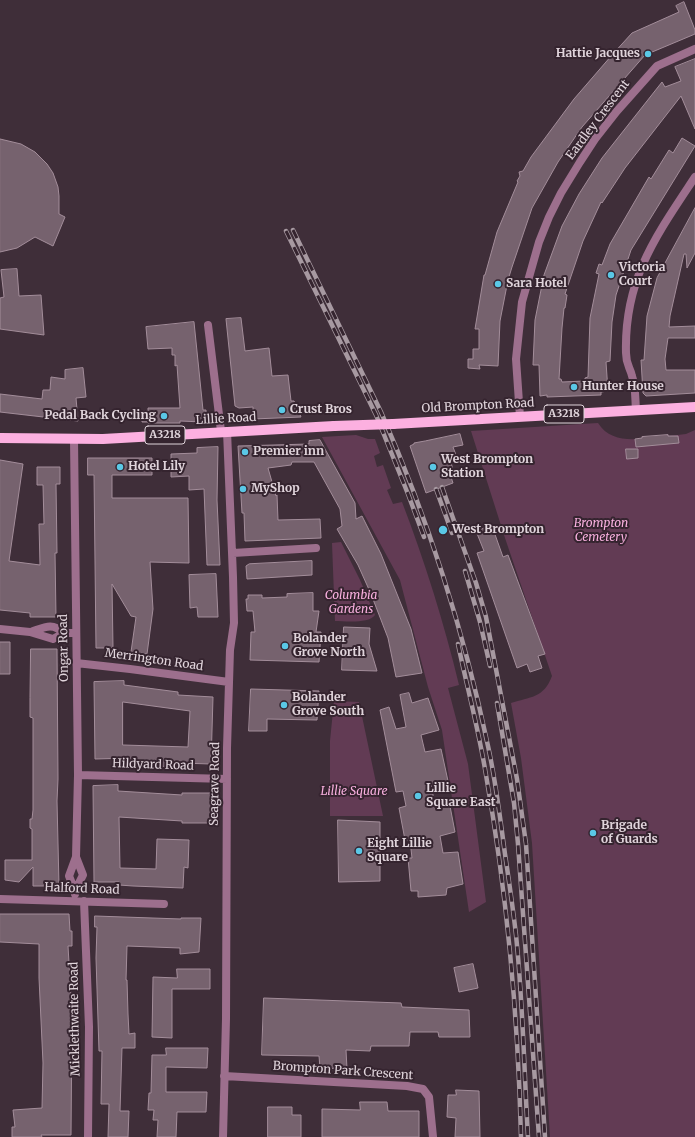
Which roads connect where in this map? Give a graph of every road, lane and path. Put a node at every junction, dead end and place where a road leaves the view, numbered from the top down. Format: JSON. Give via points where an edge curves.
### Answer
{"nodes":[{"id":1,"x":695,"y":49,"type":"edge"},
{"id":2,"x":695,"y":177,"type":"edge"},
{"id":3,"x":208,"y":325,"type":"dead end"},
{"id":4,"x":695,"y":407,"type":"edge"},
{"id":5,"x":636,"y":410,"type":"junction"},
{"id":6,"x":520,"y":417,"type":"junction"},
{"id":7,"x":334,"y":426,"type":"joint"},
{"id":8,"x":224,"y":431,"type":"junction"},
{"id":9,"x":0,"y":438,"type":"edge"},
{"id":10,"x":74,"y":439,"type":"junction"},
{"id":11,"x":316,"y":548,"type":"dead end"},
{"id":12,"x":233,"y":554,"type":"junction"},
{"id":13,"x":0,"y":629,"type":"edge"},
{"id":14,"x":30,"y":632,"type":"junction"},
{"id":15,"x":64,"y":633,"type":"junction"},
{"id":16,"x":75,"y":633,"type":"junction"},
{"id":17,"x":76,"y":663,"type":"junction"},
{"id":18,"x":229,"y":682,"type":"junction"},
{"id":19,"x":78,"y":775,"type":"junction"},
{"id":20,"x":227,"y":779,"type":"junction"},
{"id":21,"x":76,"y":857,"type":"junction"},
{"id":22,"x":75,"y":890,"type":"junction"},
{"id":23,"x":0,"y":899,"type":"edge"},
{"id":24,"x":75,"y":901,"type":"junction"},
{"id":25,"x":84,"y":901,"type":"junction"},
{"id":26,"x":164,"y":904,"type":"dead end"},
{"id":27,"x":224,"y":1076,"type":"junction"},
{"id":28,"x":88,"y":1137,"type":"edge"},
{"id":29,"x":223,"y":1137,"type":"edge"},
{"id":30,"x":433,"y":1137,"type":"edge"}],
"edges":[{"from":1,"to":6,"type":"street","name":"Eardley Crescent","via":[[657,66],[635,91],[595,139],[549,217],[522,302],[516,359]]},
{"from":2,"to":5,"type":"street","via":[[652,244],[634,288],[627,325],[626,354],[627,366],[632,376]]},
{"from":3,"to":8,"type":"street","name":"Seagrave Road"},
{"from":4,"to":5,"type":"main road","name":"Old Brompton Road","number":"A3218"},
{"from":5,"to":6,"type":"main road","name":"Old Brompton Road","number":"A3218"},
{"from":6,"to":7,"type":"main road","name":"Old Brompton Road","number":"A3218","bridge":true},
{"from":7,"to":8,"type":"main road","name":"Lillie Road","number":"A3218"},
{"from":8,"to":10,"type":"main road","name":"Lillie Road","number":"A3218"},
{"from":8,"to":12,"type":"street","name":"Seagrave Road"},
{"from":9,"to":10,"type":"main road","name":"Lillie Road","number":"A3218"},
{"from":10,"to":16,"type":"street","name":"Ongar Road"},
{"from":11,"to":12,"type":"street"},
{"from":12,"to":18,"type":"street","name":"Seagrave Road","via":[[234,622]]},
{"from":13,"to":14,"type":"street"},
{"from":14,"to":15,"type":"street","via":[[53,639]]},
{"from":14,"to":15,"type":"street","via":[[48,626],[58,627]]},
{"from":15,"to":16,"type":"street"},
{"from":16,"to":17,"type":"street","name":"Ongar Road"},
{"from":17,"to":18,"type":"street","name":"Merrington Road"},
{"from":17,"to":19,"type":"street","name":"Ongar Road"},
{"from":18,"to":20,"type":"street","name":"Seagrave Road"},
{"from":19,"to":20,"type":"street","name":"Hildyard Road"},
{"from":19,"to":21,"type":"street","name":"Ongar Road"},
{"from":20,"to":27,"type":"street","name":"Seagrave Road"},
{"from":21,"to":22,"type":"street","name":"Ongar Road","via":[[69,876]]},
{"from":21,"to":22,"type":"street","name":"Ongar Road","via":[[83,875]]},
{"from":22,"to":24,"type":"street","name":"Ongar Road"},
{"from":23,"to":24,"type":"street","name":"Halford Road"},
{"from":24,"to":25,"type":"street","name":"Halford Road"},
{"from":25,"to":26,"type":"street","name":"Halford Road"},
{"from":25,"to":28,"type":"street","name":"Micklethwaite Road","via":[[89,1027]]},
{"from":27,"to":29,"type":"street","name":"Seagrave Road"},
{"from":27,"to":30,"type":"street","name":"Brompton Park Crescent","via":[[423,1089],[429,1097]]}]}
